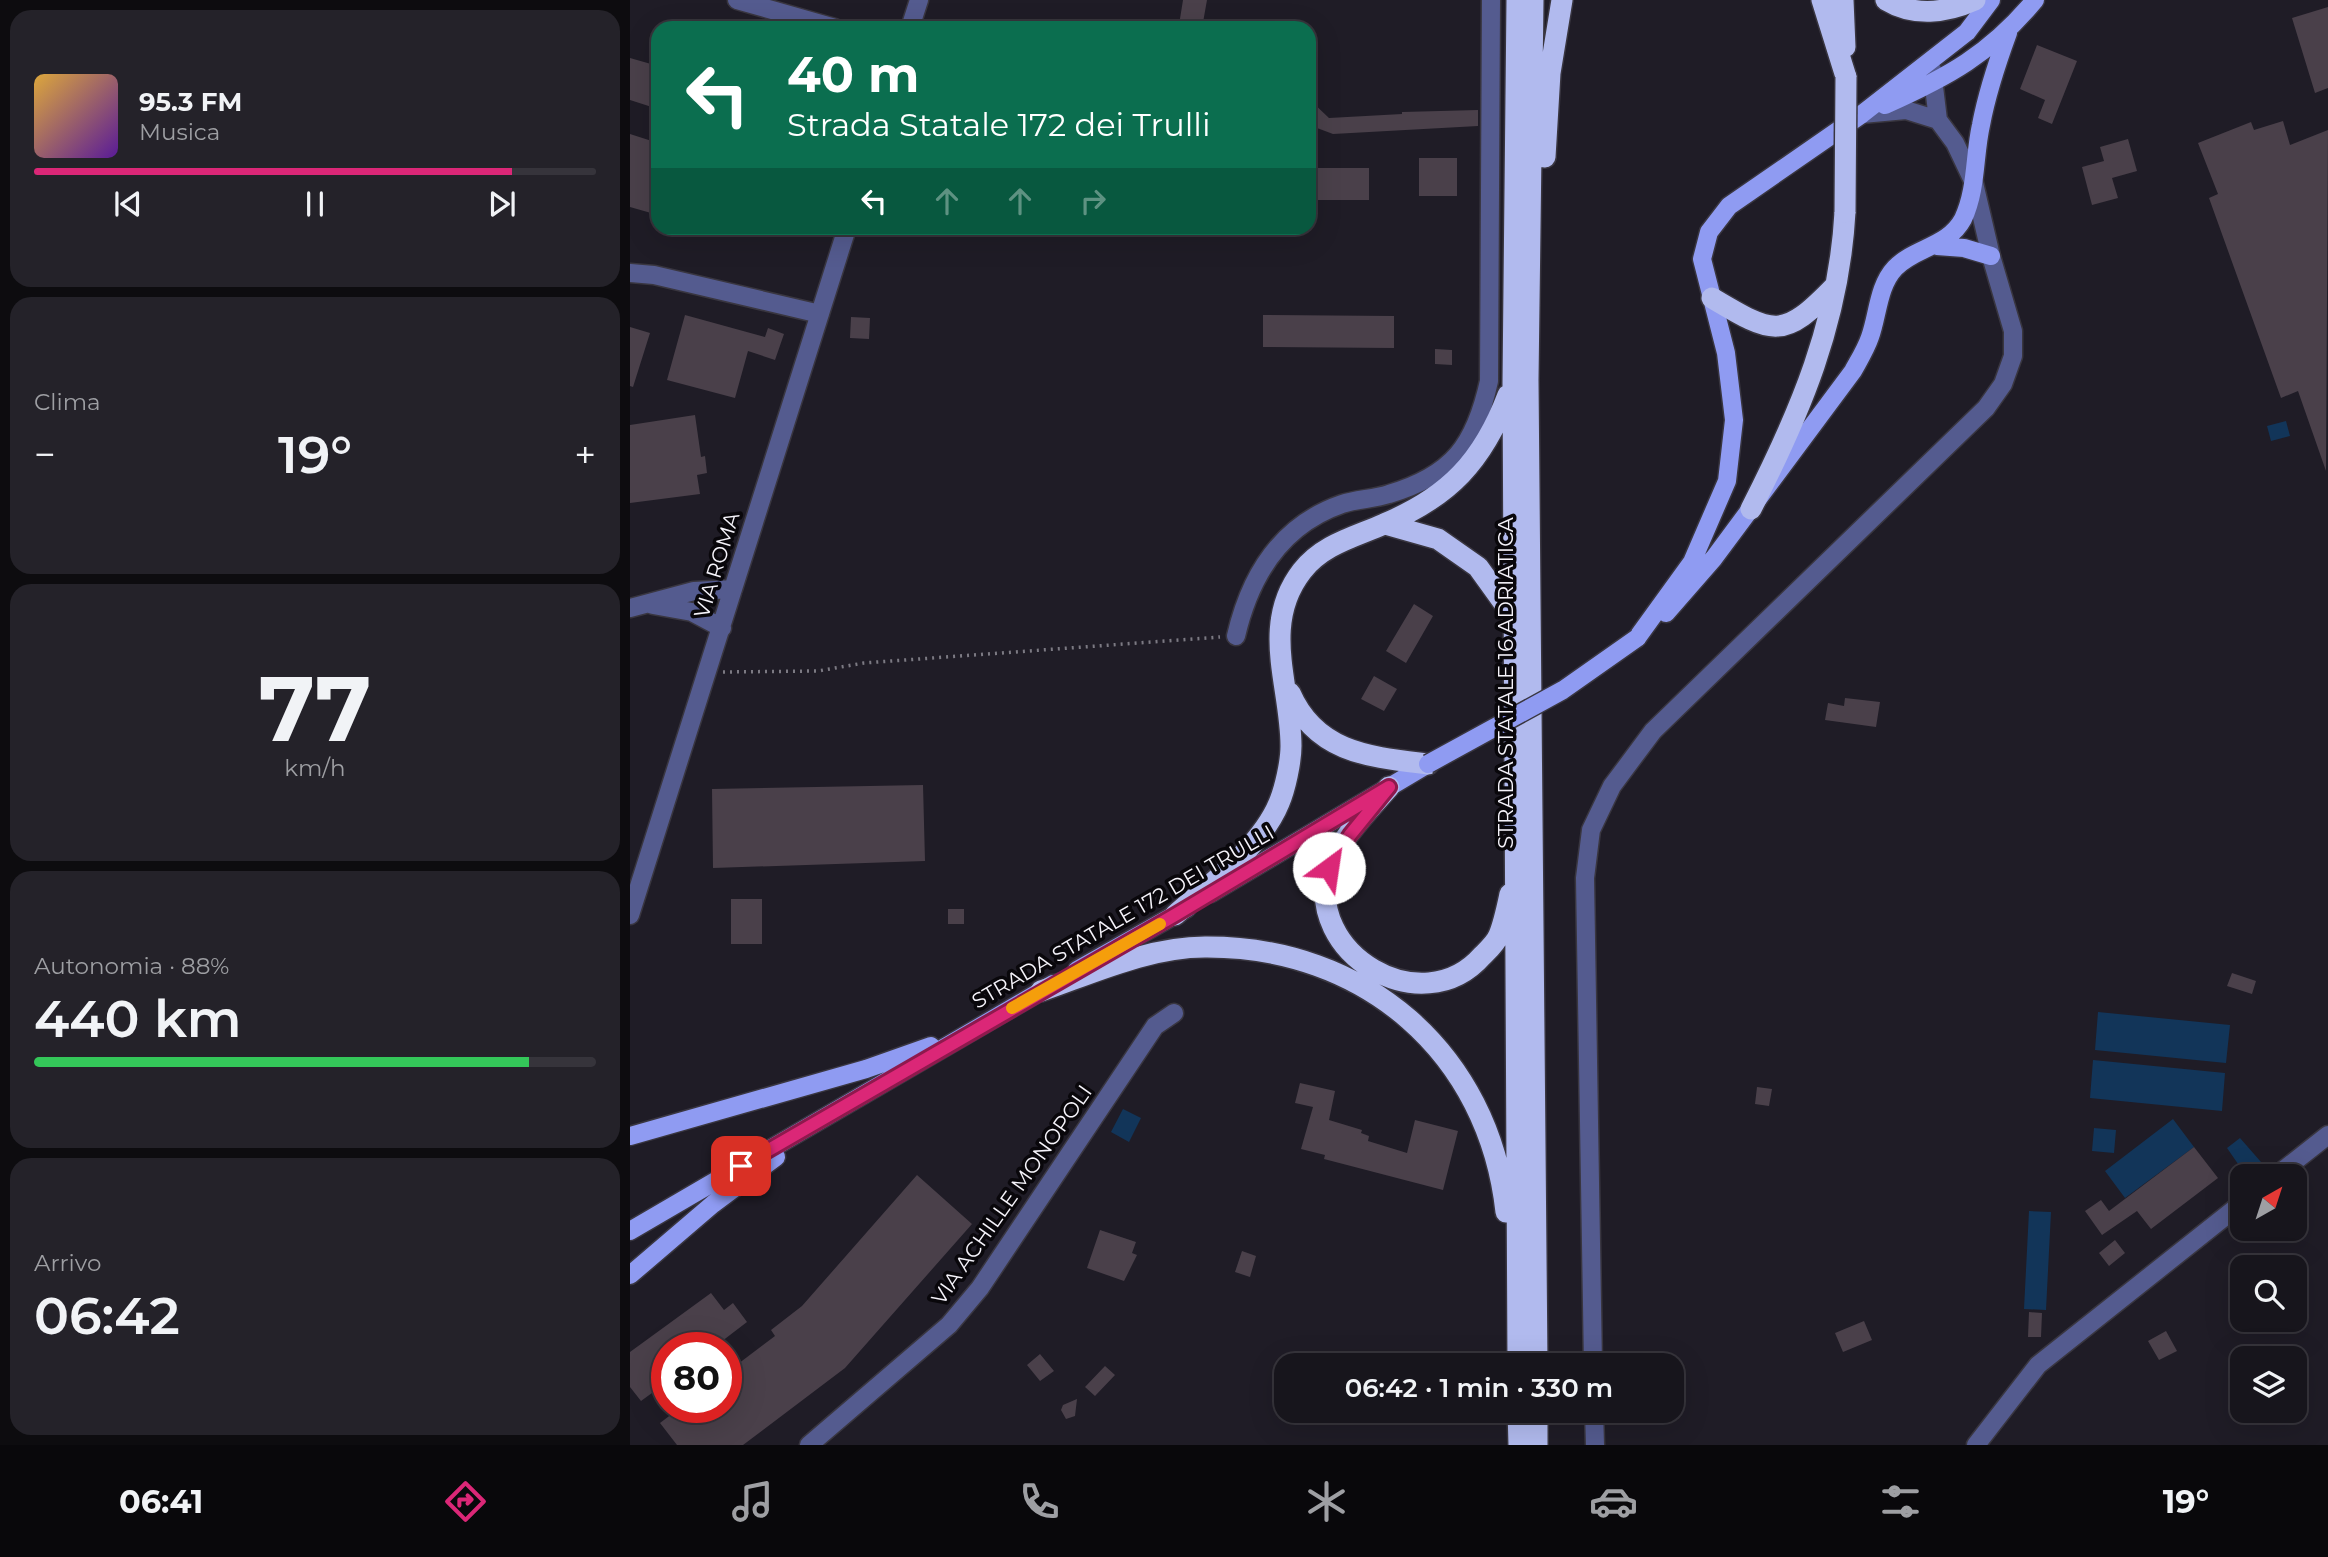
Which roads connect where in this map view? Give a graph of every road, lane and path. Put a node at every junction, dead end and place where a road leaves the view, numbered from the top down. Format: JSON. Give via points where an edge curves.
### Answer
{"nodes":[{"id":1,"x":737,"y":0,"type":"edge"},
{"id":2,"x":919,"y":0,"type":"edge"},
{"id":3,"x":1491,"y":0,"type":"edge"},
{"id":4,"x":1517,"y":0,"type":"edge"},
{"id":5,"x":1533,"y":0,"type":"edge"},
{"id":6,"x":1562,"y":0,"type":"edge"},
{"id":7,"x":1822,"y":0,"type":"edge"},
{"id":8,"x":1843,"y":0,"type":"edge"},
{"id":9,"x":1886,"y":0,"type":"edge"},
{"id":10,"x":1975,"y":0,"type":"edge"},
{"id":11,"x":1991,"y":0,"type":"edge"},
{"id":12,"x":2035,"y":0,"type":"edge"},
{"id":13,"x":810,"y":21,"type":"edge"},
{"id":14,"x":912,"y":21,"type":"edge"},
{"id":15,"x":2008,"y":33,"type":"junction"},
{"id":16,"x":1933,"y":60,"type":"junction"},
{"id":17,"x":1846,"y":77,"type":"junction"},
{"id":18,"x":1932,"y":84,"type":"junction"},
{"id":19,"x":1862,"y":114,"type":"junction"},
{"id":20,"x":1938,"y":120,"type":"junction"},
{"id":21,"x":1974,"y":183,"type":"junction"},
{"id":22,"x":845,"y":235,"type":"edge"},
{"id":23,"x":1937,"y":246,"type":"junction"},
{"id":24,"x":1991,"y":256,"type":"junction"},
{"id":25,"x":630,"y":273,"type":"edge"},
{"id":26,"x":1836,"y":284,"type":"junction"},
{"id":27,"x":1712,"y":298,"type":"junction"},
{"id":28,"x":820,"y":314,"type":"junction"},
{"id":29,"x":1513,"y":383,"type":"junction"},
{"id":30,"x":1529,"y":428,"type":"junction"},
{"id":31,"x":1751,"y":509,"type":"junction"},
{"id":32,"x":1385,"y":524,"type":"junction"},
{"id":33,"x":733,"y":589,"type":"junction"},
{"id":34,"x":649,"y":605,"type":"junction"},
{"id":35,"x":630,"y":608,"type":"edge"},
{"id":36,"x":1514,"y":617,"type":"junction"},
{"id":37,"x":722,"y":628,"type":"junction"},
{"id":38,"x":1237,"y":636,"type":"joint"},
{"id":39,"x":1637,"y":638,"type":"junction"},
{"id":40,"x":708,"y":671,"type":"junction"},
{"id":41,"x":1282,"y":675,"type":"junction"},
{"id":42,"x":1428,"y":764,"type":"junction"},
{"id":43,"x":1389,"y":787,"type":"junction"},
{"id":44,"x":1518,"y":866,"type":"junction"},
{"id":45,"x":630,"y":915,"type":"edge"},
{"id":46,"x":1175,"y":915,"type":"junction"},
{"id":47,"x":1041,"y":991,"type":"junction"},
{"id":48,"x":1174,"y":1013,"type":"dead end"},
{"id":49,"x":968,"y":1034,"type":"junction"},
{"id":50,"x":853,"y":1101,"type":"junction"},
{"id":51,"x":633,"y":1133,"type":"edge"},
{"id":52,"x":2328,"y":1135,"type":"edge"},
{"id":53,"x":2291,"y":1164,"type":"edge"},
{"id":54,"x":2230,"y":1213,"type":"edge"},
{"id":55,"x":630,"y":1231,"type":"edge"},
{"id":56,"x":630,"y":1275,"type":"edge"},
{"id":57,"x":1518,"y":1316,"type":"junction"},
{"id":58,"x":1518,"y":1353,"type":"edge"},
{"id":59,"x":1537,"y":1353,"type":"edge"},
{"id":60,"x":1593,"y":1353,"type":"edge"},
{"id":61,"x":1518,"y":1423,"type":"edge"},
{"id":62,"x":1537,"y":1423,"type":"edge"},
{"id":63,"x":1594,"y":1423,"type":"edge"},
{"id":64,"x":809,"y":1445,"type":"edge"},
{"id":65,"x":1519,"y":1445,"type":"edge"},
{"id":66,"x":1537,"y":1445,"type":"edge"},
{"id":67,"x":1595,"y":1445,"type":"edge"},
{"id":68,"x":1976,"y":1445,"type":"edge"}],
"edges":[{"from":1,"to":13,"type":"street"},
{"from":2,"to":14,"type":"street"},
{"from":3,"to":38,"type":"street","via":[[1489,382],[1481,419],[1468,444],[1420,483],[1342,504],[1277,545],[1253,580]]},
{"from":4,"to":29,"type":"highway","name":"STRADA STATALE 16 ADRIATICA"},
{"from":5,"to":30,"type":"highway","name":"STRADA STATALE 16 ADRIATICA"},
{"from":6,"to":30,"type":"highway","via":[[1550,73]]},
{"from":7,"to":17,"type":"highway"},
{"from":8,"to":17,"type":"highway"},
{"from":9,"to":10,"type":"highway","via":[[1897,7],[1933,13]]},
{"from":11,"to":16,"type":"main road","via":[[1967,32]]},
{"from":12,"to":15,"type":"main road"},
{"from":15,"to":18,"type":"main road"},
{"from":15,"to":21,"type":"main road","via":[[1980,127]]},
{"from":16,"to":18,"type":"street"},
{"from":16,"to":19,"type":"main road"},
{"from":17,"to":26,"type":"highway","bridge":true,"via":[[1845,212]]},
{"from":18,"to":19,"type":"main road"},
{"from":18,"to":20,"type":"street"},
{"from":19,"to":20,"type":"street","via":[[1906,110]]},
{"from":19,"to":27,"type":"main road","via":[[1729,206],[1709,232],[1702,259]]},
{"from":20,"to":21,"type":"street"},
{"from":21,"to":23,"type":"main road","via":[[1962,220]]},
{"from":21,"to":24,"type":"street"},
{"from":22,"to":28,"type":"street","name":"VIA ROMA"},
{"from":23,"to":24,"type":"main road","via":[[1964,247]]},
{"from":23,"to":31,"type":"main road","via":[[1907,258],[1894,269],[1853,371]]},
{"from":24,"to":60,"type":"street","via":[[2013,331],[2013,356],[2003,384],[1986,408],[1653,731],[1612,786],[1591,831],[1585,878]]},
{"from":25,"to":28,"type":"street"},
{"from":26,"to":27,"type":"highway","via":[[1805,317],[1779,328],[1753,322]]},
{"from":26,"to":31,"type":"highway","via":[[1821,349],[1797,414]]},
{"from":27,"to":39,"type":"main road","via":[[1726,353],[1734,420],[1727,481],[1692,562]]},
{"from":28,"to":33,"type":"street","name":"VIA ROMA"},
{"from":29,"to":32,"type":"highway","via":[[1479,456],[1444,493]]},
{"from":29,"to":36,"type":"highway","name":"STRADA STATALE 16 ADRIATICA"},
{"from":30,"to":59,"type":"highway","name":"STRADA STATALE 16 ADRIATICA"},
{"from":31,"to":39,"type":"main road","via":[[1677,603]]},
{"from":32,"to":36,"type":"highway","via":[[1438,539],[1478,567]]},
{"from":32,"to":41,"type":"highway","via":[[1330,547],[1302,571],[1285,605],[1278,643]]},
{"from":33,"to":34,"type":"street","via":[[694,592]]},
{"from":33,"to":37,"type":"street","name":"VIA ROMA"},
{"from":34,"to":35,"type":"street"},
{"from":34,"to":37,"type":"street","via":[[692,612]]},
{"from":36,"to":44,"type":"highway","name":"STRADA STATALE 16 ADRIATICA"},
{"from":37,"to":40,"type":"street","name":"VIA ROMA"},
{"from":38,"to":40,"type":"path","via":[[864,663],[818,671]]},
{"from":39,"to":42,"type":"main road","name":"STRADA STATALE 172 DEI TRULLI","bridge":true,"via":[[1563,690]]},
{"from":40,"to":45,"type":"street","name":"VIA ROMA"},
{"from":41,"to":42,"type":"highway","via":[[1299,714],[1323,738],[1368,757]]},
{"from":41,"to":46,"type":"highway","via":[[1291,748],[1279,804],[1244,854]]},
{"from":42,"to":43,"type":"main road","name":"STRADA STATALE 172 DEI TRULLI"},
{"from":43,"to":44,"type":"highway","via":[[1329,868],[1326,905],[1341,942],[1369,968],[1410,985],[1446,982],[1475,964],[1498,938]]},
{"from":43,"to":46,"type":"main road","name":"STRADA STATALE 172 DEI TRULLI"},
{"from":44,"to":57,"type":"highway","name":"STRADA STATALE 16 ADRIATICA"},
{"from":46,"to":47,"type":"main road","name":"STRADA STATALE 172 DEI TRULLI"},
{"from":47,"to":49,"type":"main road","name":"STRADA STATALE 172 DEI TRULLI"},
{"from":47,"to":57,"type":"highway","via":[[1143,956],[1203,947],[1260,951],[1305,961],[1361,983],[1409,1018],[1450,1061],[1483,1115],[1503,1182]]},
{"from":48,"to":64,"type":"street","name":"VIA ACHILLE MONOPOLI","via":[[1155,1026],[957,1316]]},
{"from":49,"to":50,"type":"main road","name":"STRADA STATALE 172 DEI TRULLI"},
{"from":49,"to":51,"type":"main road","via":[[866,1069]]},
{"from":50,"to":55,"type":"main road","name":"STRADA STATALE 172 DEI TRULLI"},
{"from":50,"to":56,"type":"main road","via":[[713,1204]]},
{"from":52,"to":53,"type":"street"},
{"from":54,"to":68,"type":"street","via":[[2038,1365]]},
{"from":57,"to":58,"type":"highway","name":"STRADA STATALE 16 ADRIATICA"},
{"from":61,"to":65,"type":"highway"},
{"from":62,"to":66,"type":"highway"},
{"from":63,"to":67,"type":"street"}]}
